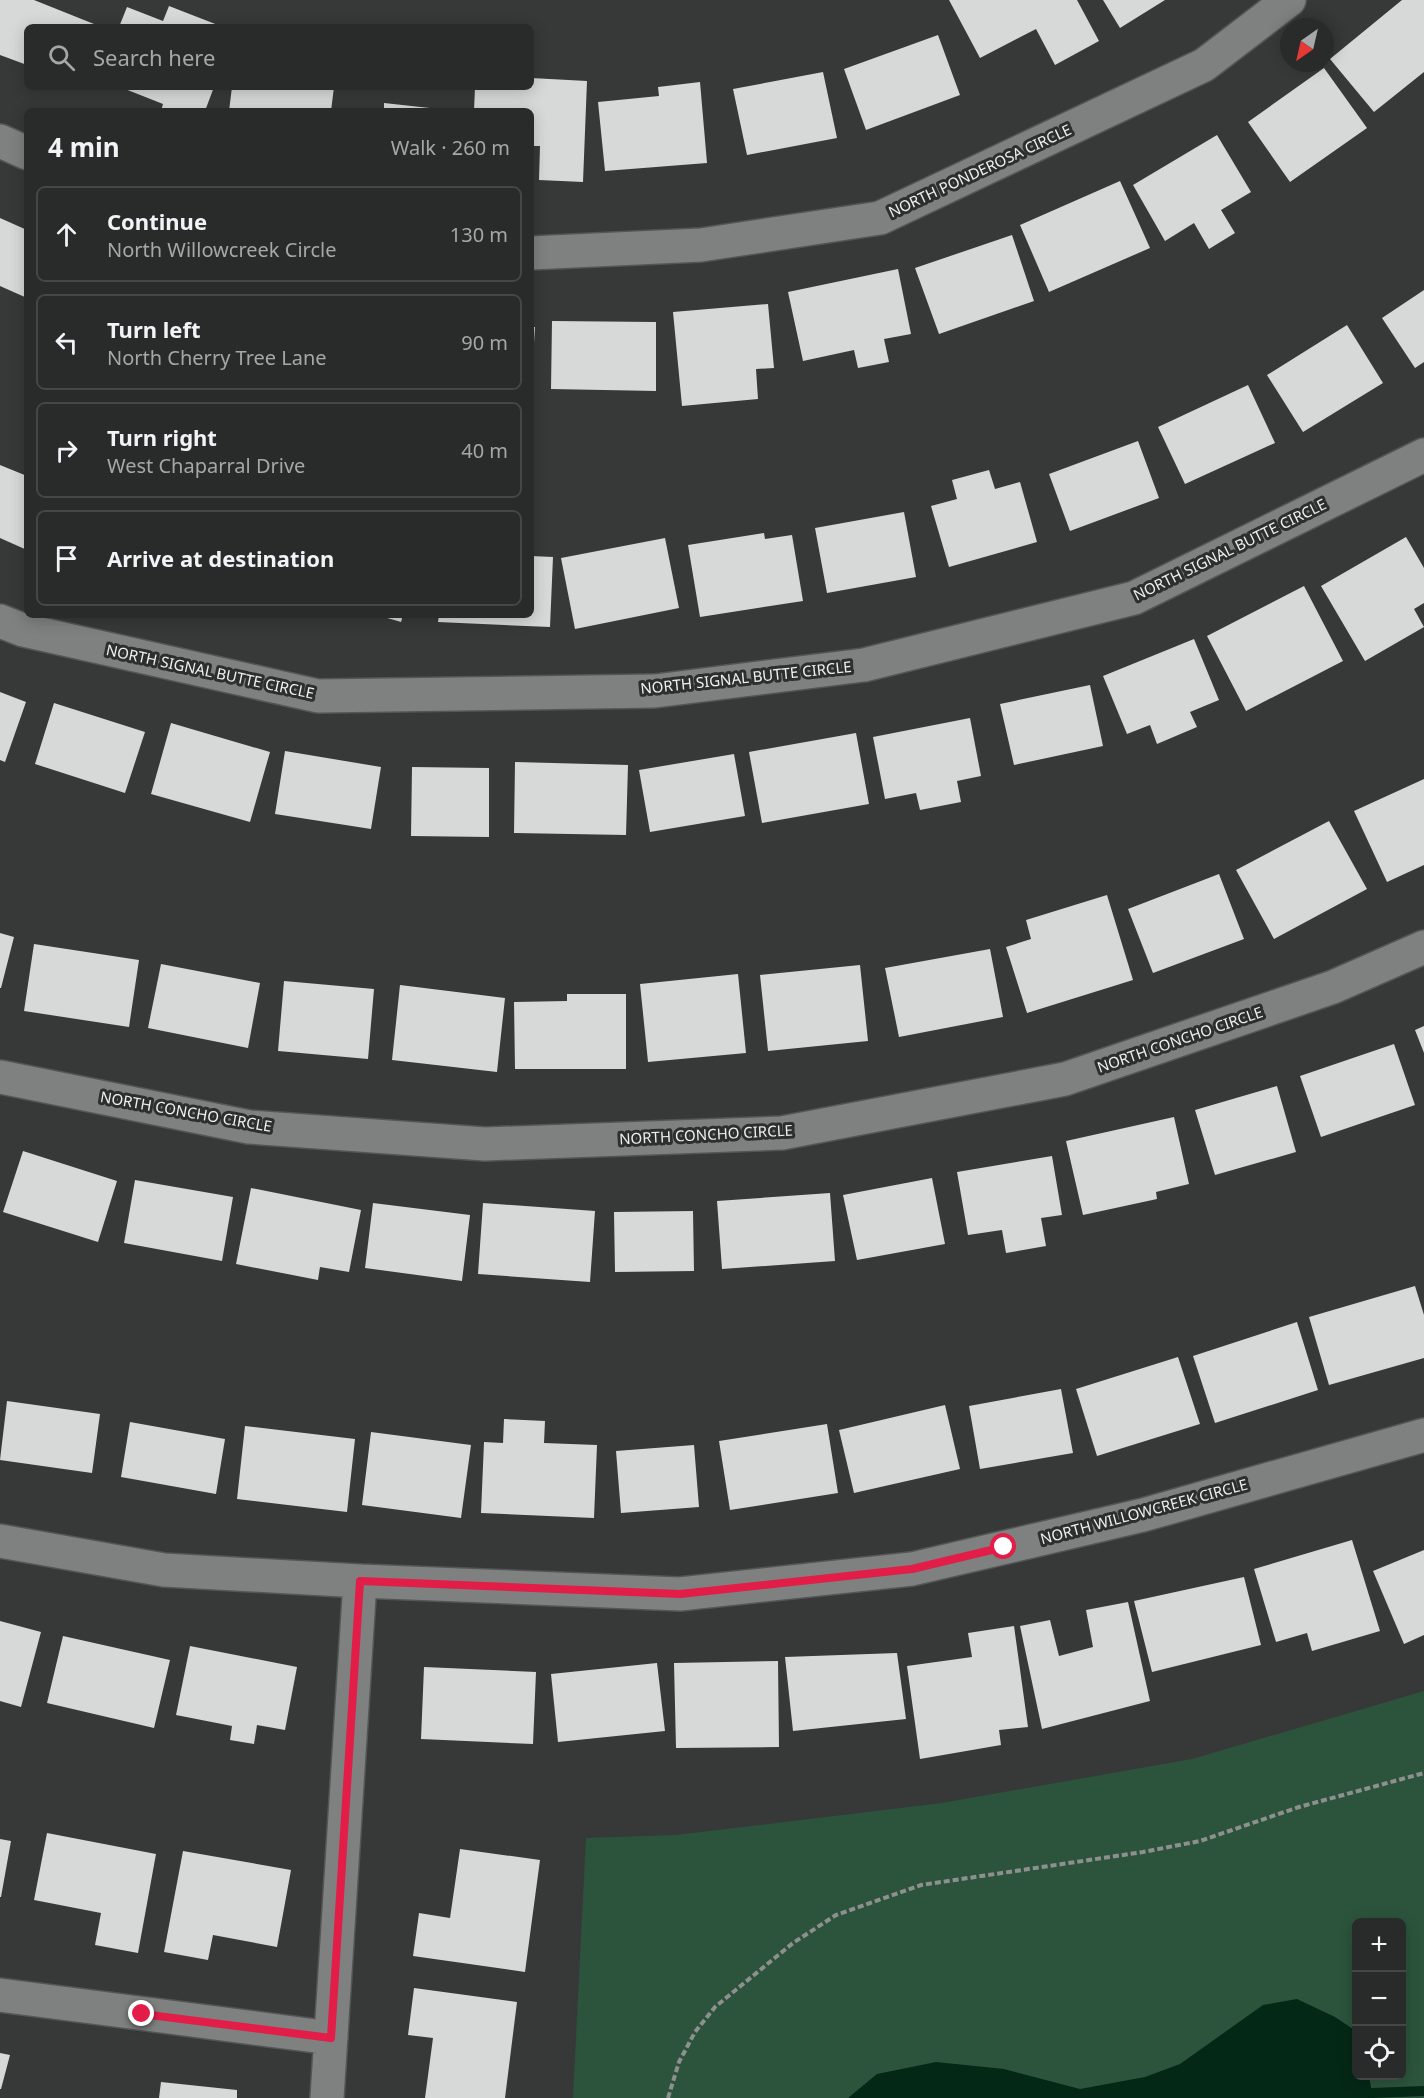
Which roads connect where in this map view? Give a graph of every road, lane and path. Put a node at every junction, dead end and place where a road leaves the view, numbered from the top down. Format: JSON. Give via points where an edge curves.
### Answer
{"nodes":[{"id":1,"x":1288,"y":0,"type":"edge"},
{"id":2,"x":0,"y":141,"type":"edge"},
{"id":3,"x":24,"y":152,"type":"edge"},
{"id":4,"x":534,"y":253,"type":"edge"},
{"id":5,"x":1424,"y":454,"type":"edge"},
{"id":6,"x":0,"y":621,"type":"edge"},
{"id":7,"x":1424,"y":947,"type":"edge"},
{"id":8,"x":0,"y":1077,"type":"edge"},
{"id":9,"x":1424,"y":1435,"type":"edge"},
{"id":10,"x":0,"y":1541,"type":"edge"},
{"id":11,"x":360,"y":1581,"type":"junction"},
{"id":12,"x":1424,"y":1773,"type":"edge"},
{"id":13,"x":0,"y":1995,"type":"edge"},
{"id":14,"x":331,"y":2038,"type":"junction"},
{"id":15,"x":327,"y":2098,"type":"edge"},
{"id":16,"x":668,"y":2098,"type":"edge"}],
"edges":[{"from":1,"to":4,"type":"street","name":"NORTH PONDEROSA CIRCLE","via":[[1204,65],[880,218],[701,245]]},
{"from":2,"to":3,"type":"street"},
{"from":5,"to":6,"type":"street","name":"NORTH SIGNAL BUTTE CIRCLE","via":[[1134,598],[864,665],[655,691],[318,696],[23,630]]},
{"from":7,"to":8,"type":"street","name":"NORTH CONCHO CIRCLE","via":[[1333,987],[1065,1079],[782,1133],[484,1144],[249,1127]]},
{"from":9,"to":11,"type":"street","name":"NORTH WILLOWCREEK CIRCLE","via":[[1143,1515],[912,1569],[680,1594]]},
{"from":10,"to":11,"type":"street","name":"NORTH WILLOWCREEK CIRCLE","via":[[164,1570]]},
{"from":11,"to":14,"type":"street"},
{"from":12,"to":16,"type":"path","via":[[1299,1807],[1200,1841],[921,1885],[836,1915],[793,1943],[715,2007],[695,2032],[679,2062]]},
{"from":13,"to":14,"type":"street"},
{"from":14,"to":15,"type":"street"}]}
